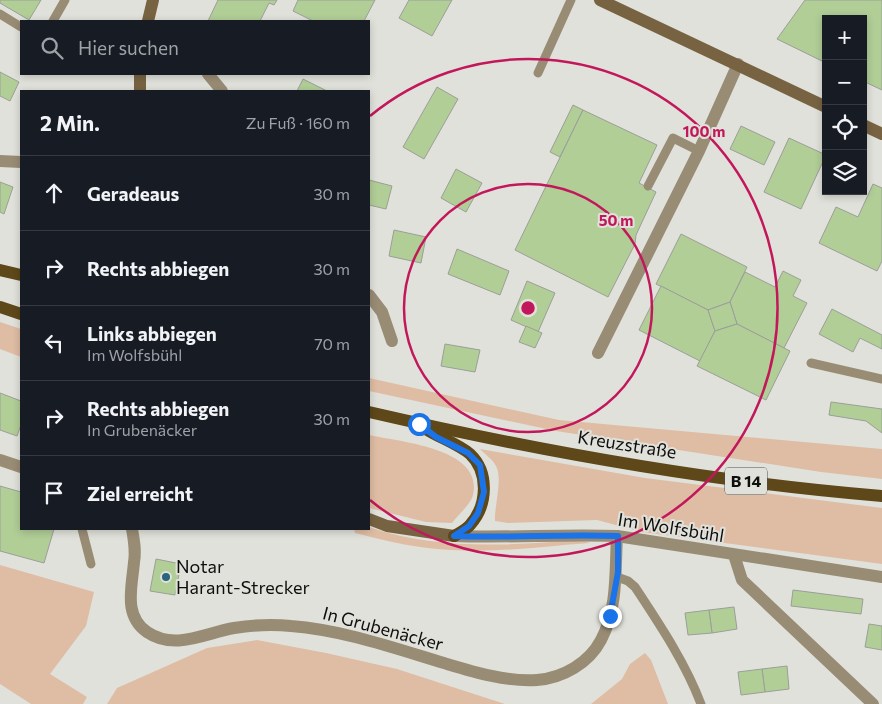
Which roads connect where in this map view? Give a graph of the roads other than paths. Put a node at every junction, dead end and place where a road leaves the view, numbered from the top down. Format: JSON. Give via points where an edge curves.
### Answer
{"nodes":[{"id":1,"x":65,"y":0,"type":"edge"},
{"id":2,"x":153,"y":0,"type":"edge"},
{"id":3,"x":571,"y":0,"type":"edge"},
{"id":4,"x":600,"y":0,"type":"edge"},
{"id":5,"x":0,"y":14,"type":"edge"},
{"id":6,"x":55,"y":20,"type":"edge"},
{"id":7,"x":148,"y":20,"type":"edge"},
{"id":8,"x":20,"y":26,"type":"edge"},
{"id":9,"x":738,"y":64,"type":"junction"},
{"id":10,"x":538,"y":73,"type":"dead end"},
{"id":11,"x":140,"y":75,"type":"edge"},
{"id":12,"x":209,"y":75,"type":"edge"},
{"id":13,"x":140,"y":90,"type":"edge"},
{"id":14,"x":221,"y":90,"type":"edge"},
{"id":15,"x":822,"y":105,"type":"edge"},
{"id":16,"x":867,"y":127,"type":"edge"},
{"id":17,"x":882,"y":134,"type":"edge"},
{"id":18,"x":699,"y":151,"type":"junction"},
{"id":19,"x":0,"y":162,"type":"edge"},
{"id":20,"x":20,"y":162,"type":"edge"},
{"id":21,"x":648,"y":186,"type":"dead end"},
{"id":22,"x":0,"y":270,"type":"edge"},
{"id":23,"x":20,"y":275,"type":"edge"},
{"id":24,"x":370,"y":296,"type":"edge"},
{"id":25,"x":0,"y":307,"type":"edge"},
{"id":26,"x":20,"y":314,"type":"edge"},
{"id":27,"x":392,"y":341,"type":"dead end"},
{"id":28,"x":598,"y":353,"type":"dead end"},
{"id":29,"x":811,"y":363,"type":"dead end"},
{"id":30,"x":882,"y":379,"type":"edge"},
{"id":31,"x":370,"y":412,"type":"edge"},
{"id":32,"x":419,"y":424,"type":"junction"},
{"id":33,"x":0,"y":460,"type":"edge"},
{"id":34,"x":20,"y":467,"type":"edge"},
{"id":35,"x":882,"y":496,"type":"edge"},
{"id":36,"x":370,"y":519,"type":"edge"},
{"id":37,"x":82,"y":530,"type":"edge"},
{"id":38,"x":132,"y":530,"type":"edge"},
{"id":39,"x":454,"y":536,"type":"junction"},
{"id":40,"x":618,"y":536,"type":"junction"},
{"id":41,"x":734,"y":556,"type":"junction"},
{"id":42,"x":91,"y":564,"type":"dead end"},
{"id":43,"x":617,"y":577,"type":"junction"},
{"id":44,"x":882,"y":577,"type":"edge"},
{"id":45,"x":701,"y":704,"type":"edge"},
{"id":46,"x":873,"y":704,"type":"edge"}],
"edges":[{"from":1,"to":6,"type":"lane"},
{"from":2,"to":7,"type":"street"},
{"from":3,"to":10,"type":"lane"},
{"from":4,"to":9,"type":"street"},
{"from":5,"to":8,"type":"lane"},
{"from":9,"to":15,"type":"street"},
{"from":9,"to":18,"type":"street"},
{"from":11,"to":13,"type":"street"},
{"from":12,"to":14,"type":"street"},
{"from":16,"to":17,"type":"street"},
{"from":18,"to":21,"type":"lane","via":[[673,138]]},
{"from":18,"to":28,"type":"street"},
{"from":19,"to":20,"type":"street"},
{"from":22,"to":23,"type":"main road"},
{"from":24,"to":27,"type":"street","via":[[382,312]]},
{"from":25,"to":26,"type":"main road"},
{"from":29,"to":30,"type":"lane"},
{"from":31,"to":32,"type":"main road","name":"Kreuzstraße","number":"B 14"},
{"from":32,"to":35,"type":"main road","name":"Kreuzstraße","number":"B 14","via":[[728,479]]},
{"from":32,"to":39,"type":"main road","via":[[436,437],[468,453],[480,465],[484,492],[478,513],[469,526]]},
{"from":33,"to":34,"type":"street"},
{"from":36,"to":39,"type":"street","via":[[387,526]]},
{"from":37,"to":42,"type":"lane"},
{"from":38,"to":43,"type":"street","name":"In Grubenäcker","via":[[134,562],[130,584],[133,615],[138,624],[158,638],[187,640],[258,625],[334,631],[510,679],[554,677],[571,670],[594,652],[610,616]]},
{"from":39,"to":40,"type":"street","name":"Im Wolfsbühl"},
{"from":40,"to":41,"type":"street","name":"Im Wolfsbühl"},
{"from":40,"to":43,"type":"street","name":"In Grubenäcker"},
{"from":41,"to":44,"type":"street","name":"Im Wolfsbühl"},
{"from":41,"to":46,"type":"street","name":"Im Wolfsbühl","via":[[742,580]]},
{"from":43,"to":45,"type":"lane","via":[[635,587],[667,634]]}]}
